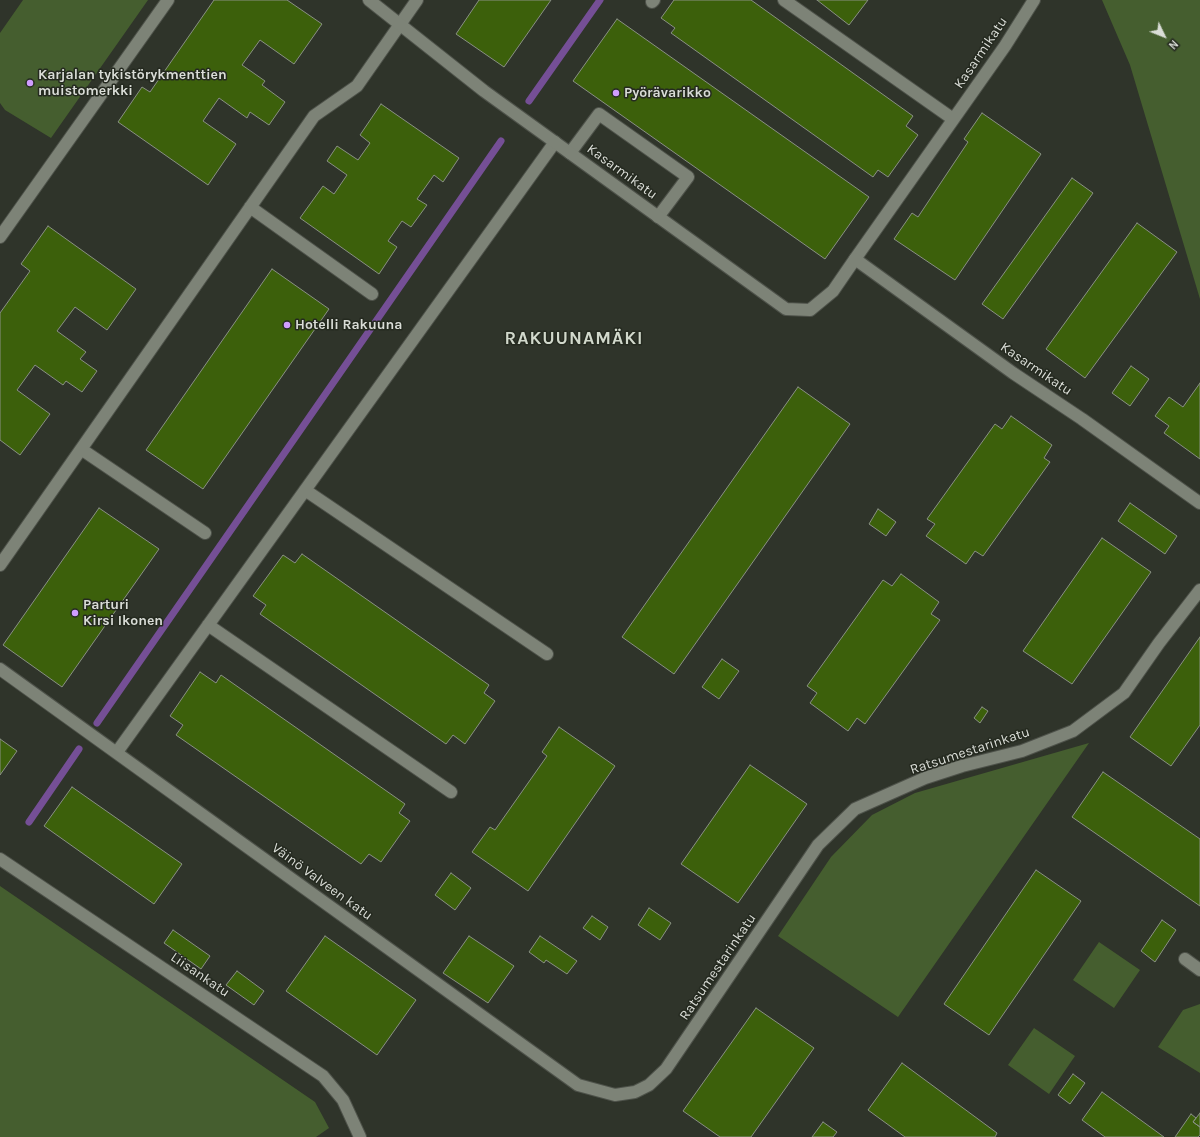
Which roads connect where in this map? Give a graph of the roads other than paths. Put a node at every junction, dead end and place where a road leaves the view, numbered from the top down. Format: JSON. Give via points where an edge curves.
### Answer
{"nodes":[{"id":1,"x":168,"y":0,"type":"edge"},
{"id":2,"x":369,"y":0,"type":"edge"},
{"id":3,"x":417,"y":0,"type":"edge"},
{"id":4,"x":784,"y":0,"type":"edge"},
{"id":5,"x":1034,"y":0,"type":"edge"},
{"id":6,"x":400,"y":24,"type":"junction"},
{"id":7,"x":953,"y":120,"type":"junction"},
{"id":8,"x":555,"y":142,"type":"junction"},
{"id":9,"x":570,"y":153,"type":"junction"},
{"id":10,"x":250,"y":207,"type":"junction"},
{"id":11,"x":658,"y":217,"type":"junction"},
{"id":12,"x":0,"y":237,"type":"edge"},
{"id":13,"x":855,"y":259,"type":"junction"},
{"id":14,"x":372,"y":294,"type":"dead end"},
{"id":15,"x":81,"y":449,"type":"junction"},
{"id":16,"x":305,"y":490,"type":"junction"},
{"id":17,"x":1200,"y":503,"type":"edge"},
{"id":18,"x":205,"y":533,"type":"dead end"},
{"id":19,"x":0,"y":565,"type":"edge"},
{"id":20,"x":1200,"y":590,"type":"edge"},
{"id":21,"x":208,"y":624,"type":"junction"},
{"id":22,"x":547,"y":654,"type":"dead end"},
{"id":23,"x":0,"y":669,"type":"edge"},
{"id":24,"x":117,"y":752,"type":"junction"},
{"id":25,"x":452,"y":792,"type":"dead end"},
{"id":26,"x":0,"y":859,"type":"edge"},
{"id":27,"x":1185,"y":959,"type":"dead end"},
{"id":28,"x":1200,"y":970,"type":"edge"},
{"id":29,"x":635,"y":1092,"type":"joint"},
{"id":30,"x":360,"y":1137,"type":"edge"}],
"edges":[{"from":1,"to":12,"type":"street"},
{"from":2,"to":6,"type":"street","name":"Kasarmikatu"},
{"from":3,"to":6,"type":"street"},
{"from":4,"to":7,"type":"street"},
{"from":5,"to":7,"type":"street","name":"Kasarmikatu"},
{"from":6,"to":8,"type":"street","name":"Kasarmikatu"},
{"from":6,"to":10,"type":"street","via":[[357,86],[314,116]]},
{"from":7,"to":13,"type":"street","name":"Kasarmikatu"},
{"from":8,"to":9,"type":"street","name":"Kasarmikatu"},
{"from":8,"to":16,"type":"street"},
{"from":9,"to":11,"type":"street","name":"Kasarmikatu"},
{"from":9,"to":11,"type":"street","via":[[599,114],[688,177]]},
{"from":10,"to":14,"type":"street"},
{"from":10,"to":15,"type":"street"},
{"from":11,"to":13,"type":"street","name":"Kasarmikatu","via":[[786,309],[810,310],[833,292]]},
{"from":13,"to":17,"type":"street","name":"Kasarmikatu"},
{"from":15,"to":18,"type":"street"},
{"from":15,"to":19,"type":"street"},
{"from":16,"to":21,"type":"street"},
{"from":16,"to":22,"type":"street"},
{"from":20,"to":29,"type":"street","name":"Ratsumestarinkatu","via":[[1158,643],[1124,692],[1072,731],[1022,751],[925,778],[856,809],[818,845],[666,1069],[649,1085]]},
{"from":21,"to":24,"type":"street"},
{"from":21,"to":25,"type":"street"},
{"from":23,"to":24,"type":"street","name":"Väinö Valveen katu"},
{"from":24,"to":29,"type":"street","name":"Väinö Valveen katu","via":[[578,1085],[615,1095]]},
{"from":26,"to":30,"type":"street","name":"Liisankatu","via":[[323,1076],[343,1100]]},
{"from":27,"to":28,"type":"street"}]}
